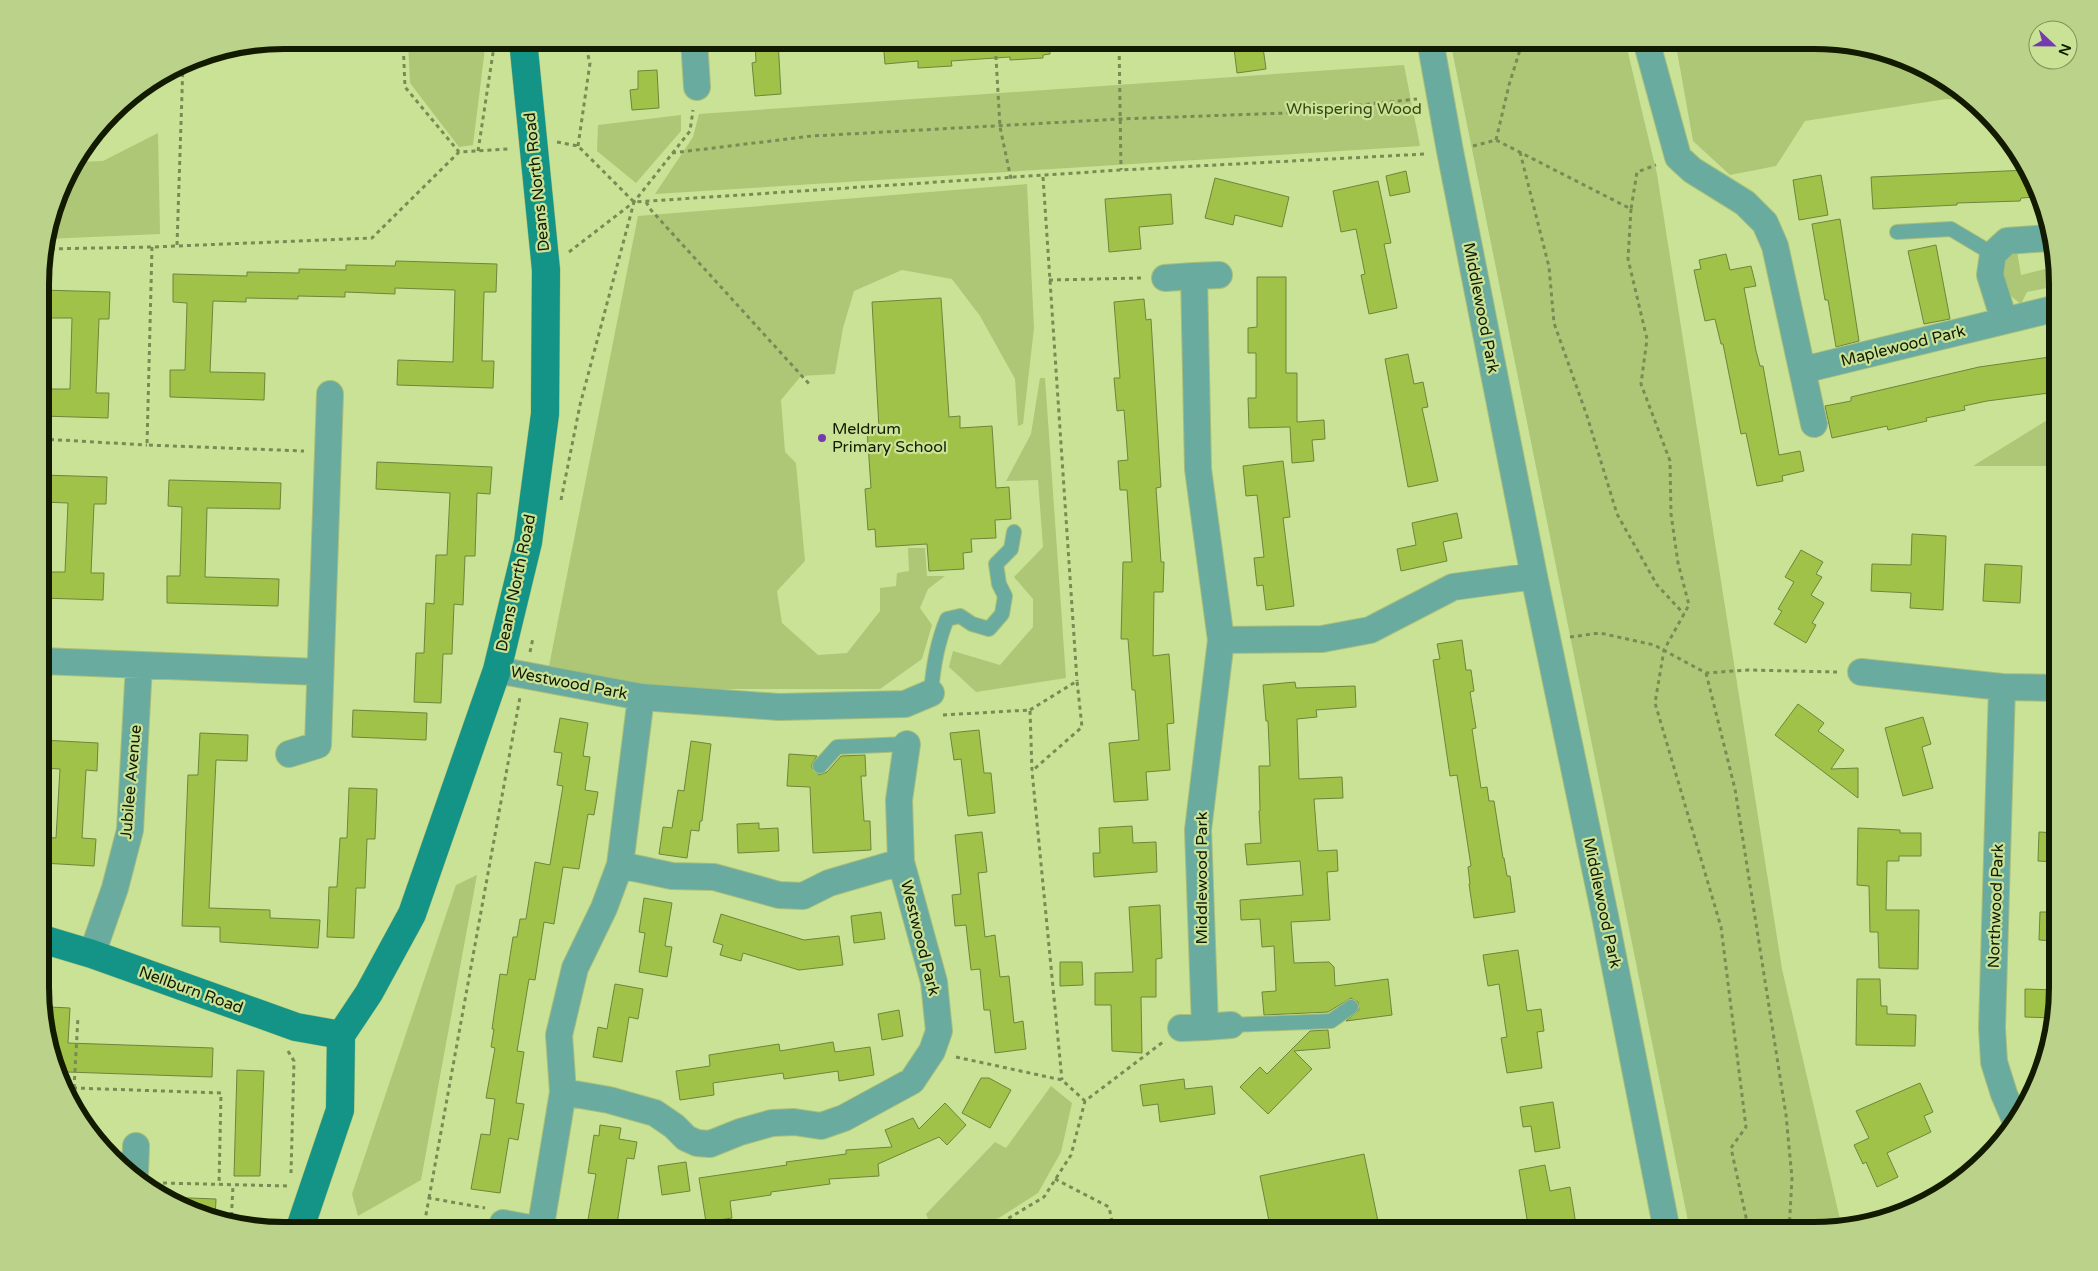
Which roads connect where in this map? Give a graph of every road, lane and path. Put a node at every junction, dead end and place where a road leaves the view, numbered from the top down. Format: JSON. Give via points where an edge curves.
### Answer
{"nodes":[{"id":1,"x":403,"y":49,"type":"edge"},
{"id":2,"x":494,"y":49,"type":"edge"},
{"id":3,"x":524,"y":49,"type":"edge"},
{"id":4,"x":586,"y":49,"type":"edge"},
{"id":5,"x":695,"y":49,"type":"edge"},
{"id":6,"x":996,"y":49,"type":"edge"},
{"id":7,"x":1119,"y":49,"type":"edge"},
{"id":8,"x":1431,"y":49,"type":"edge"},
{"id":9,"x":1520,"y":49,"type":"edge"},
{"id":10,"x":1648,"y":49,"type":"edge"},
{"id":11,"x":183,"y":72,"type":"edge"},
{"id":12,"x":697,"y":87,"type":"joint"},
{"id":13,"x":1420,"y":108,"type":"dead end"},
{"id":14,"x":1120,"y":119,"type":"junction"},
{"id":15,"x":1000,"y":127,"type":"junction"},
{"id":16,"x":1496,"y":140,"type":"junction"},
{"id":17,"x":554,"y":142,"type":"dead end"},
{"id":18,"x":578,"y":146,"type":"junction"},
{"id":19,"x":516,"y":148,"type":"dead end"},
{"id":20,"x":1438,"y":148,"type":"junction"},
{"id":21,"x":478,"y":151,"type":"junction"},
{"id":22,"x":459,"y":152,"type":"junction"},
{"id":23,"x":1520,"y":152,"type":"junction"},
{"id":24,"x":672,"y":153,"type":"junction"},
{"id":25,"x":1678,"y":157,"type":"junction"},
{"id":26,"x":1120,"y":170,"type":"junction"},
{"id":27,"x":1043,"y":177,"type":"junction"},
{"id":28,"x":1011,"y":179,"type":"junction"},
{"id":29,"x":634,"y":202,"type":"junction"},
{"id":30,"x":646,"y":202,"type":"junction"},
{"id":31,"x":1631,"y":209,"type":"junction"},
{"id":32,"x":1896,"y":232,"type":"dead end"},
{"id":33,"x":2045,"y":238,"type":"edge"},
{"id":34,"x":177,"y":245,"type":"junction"},
{"id":35,"x":152,"y":247,"type":"junction"},
{"id":36,"x":52,"y":249,"type":"edge"},
{"id":37,"x":1993,"y":254,"type":"junction"},
{"id":38,"x":546,"y":270,"type":"junction"},
{"id":39,"x":1166,"y":278,"type":"joint"},
{"id":40,"x":1049,"y":280,"type":"junction"},
{"id":41,"x":2049,"y":310,"type":"edge"},
{"id":42,"x":2004,"y":320,"type":"junction"},
{"id":43,"x":1803,"y":370,"type":"junction"},
{"id":44,"x":811,"y":386,"type":"dead end"},
{"id":45,"x":330,"y":394,"type":"dead end"},
{"id":46,"x":1814,"y":424,"type":"dead end"},
{"id":47,"x":49,"y":439,"type":"edge"},
{"id":48,"x":147,"y":445,"type":"junction"},
{"id":49,"x":327,"y":452,"type":"junction"},
{"id":50,"x":1014,"y":532,"type":"dead end"},
{"id":51,"x":1534,"y":576,"type":"junction"},
{"id":52,"x":1684,"y":614,"type":"junction"},
{"id":53,"x":1545,"y":631,"type":"junction"},
{"id":54,"x":1221,"y":640,"type":"junction"},
{"id":55,"x":1664,"y":650,"type":"junction"},
{"id":56,"x":49,"y":661,"type":"edge"},
{"id":57,"x":139,"y":665,"type":"junction"},
{"id":58,"x":497,"y":670,"type":"junction"},
{"id":59,"x":320,"y":672,"type":"junction"},
{"id":60,"x":1861,"y":672,"type":"joint"},
{"id":61,"x":1706,"y":673,"type":"junction"},
{"id":62,"x":1077,"y":681,"type":"junction"},
{"id":63,"x":2002,"y":687,"type":"junction"},
{"id":64,"x":2049,"y":688,"type":"edge"},
{"id":65,"x":641,"y":697,"type":"junction"},
{"id":66,"x":936,"y":704,"type":"junction"},
{"id":67,"x":1030,"y":710,"type":"junction"},
{"id":68,"x":907,"y":744,"type":"joint"},
{"id":69,"x":290,"y":754,"type":"dead end"},
{"id":70,"x":820,"y":766,"type":"dead end"},
{"id":71,"x":1032,"y":771,"type":"junction"},
{"id":72,"x":901,"y":862,"type":"junction"},
{"id":73,"x":620,"y":864,"type":"junction"},
{"id":74,"x":49,"y":941,"type":"edge"},
{"id":75,"x":92,"y":954,"type":"junction"},
{"id":76,"x":1351,"y":1008,"type":"dead end"},
{"id":77,"x":78,"y":1017,"type":"dead end"},
{"id":78,"x":271,"y":1019,"type":"junction"},
{"id":79,"x":1231,"y":1026,"type":"joint"},
{"id":80,"x":1193,"y":1027,"type":"junction"},
{"id":81,"x":341,"y":1035,"type":"junction"},
{"id":82,"x":932,"y":1051,"type":"junction"},
{"id":83,"x":1062,"y":1080,"type":"junction"},
{"id":84,"x":74,"y":1088,"type":"junction"},
{"id":85,"x":563,"y":1092,"type":"junction"},
{"id":86,"x":74,"y":1093,"type":"edge"},
{"id":87,"x":1084,"y":1101,"type":"junction"},
{"id":88,"x":2013,"y":1114,"type":"edge"},
{"id":89,"x":136,"y":1146,"type":"dead end"},
{"id":90,"x":135,"y":1169,"type":"edge"},
{"id":91,"x":291,"y":1176,"type":"dead end"},
{"id":92,"x":1055,"y":1179,"type":"junction"},
{"id":93,"x":219,"y":1185,"type":"junction"},
{"id":94,"x":233,"y":1186,"type":"junction"},
{"id":95,"x":290,"y":1186,"type":"dead end"},
{"id":96,"x":162,"y":1189,"type":"edge"},
{"id":97,"x":231,"y":1216,"type":"edge"},
{"id":98,"x":302,"y":1222,"type":"edge"},
{"id":99,"x":425,"y":1222,"type":"edge"},
{"id":100,"x":503,"y":1222,"type":"edge"},
{"id":101,"x":541,"y":1222,"type":"edge"},
{"id":102,"x":1002,"y":1222,"type":"edge"},
{"id":103,"x":1112,"y":1222,"type":"edge"},
{"id":104,"x":1665,"y":1222,"type":"edge"},
{"id":105,"x":1747,"y":1222,"type":"edge"},
{"id":106,"x":1789,"y":1222,"type":"edge"}],
"edges":[{"from":1,"to":22,"type":"path","via":[[405,87]]},
{"from":2,"to":21,"type":"path"},
{"from":3,"to":38,"type":"street","name":"Deans North Road"},
{"from":4,"to":18,"type":"path","via":[[590,63]]},
{"from":5,"to":12,"type":"street"},
{"from":6,"to":15,"type":"path"},
{"from":7,"to":14,"type":"path"},
{"from":8,"to":20,"type":"street","name":"Middlewood Park"},
{"from":9,"to":16,"type":"path"},
{"from":10,"to":25,"type":"street"},
{"from":11,"to":34,"type":"path"},
{"from":12,"to":24,"type":"path","via":[[690,131]]},
{"from":13,"to":14,"type":"path","via":[[1419,99],[1286,113]]},
{"from":14,"to":15,"type":"path"},
{"from":14,"to":26,"type":"path"},
{"from":15,"to":24,"type":"path","via":[[812,136]]},
{"from":15,"to":28,"type":"path"},
{"from":16,"to":20,"type":"path"},
{"from":16,"to":23,"type":"path"},
{"from":17,"to":18,"type":"path"},
{"from":18,"to":29,"type":"path"},
{"from":19,"to":21,"type":"path"},
{"from":20,"to":26,"type":"path","via":[[1427,154]]},
{"from":20,"to":51,"type":"street","name":"Middlewood Park"},
{"from":21,"to":22,"type":"path"},
{"from":22,"to":34,"type":"path","via":[[372,238]]},
{"from":23,"to":31,"type":"path"},
{"from":23,"to":52,"type":"path","via":[[1549,267],[1554,324],[1617,514],[1657,585]]},
{"from":24,"to":29,"type":"path"},
{"from":25,"to":31,"type":"path","via":[[1637,172]]},
{"from":25,"to":43,"type":"street","via":[[1692,170],[1745,203],[1765,223],[1774,246]]},
{"from":26,"to":27,"type":"path"},
{"from":27,"to":28,"type":"path"},
{"from":27,"to":40,"type":"path"},
{"from":28,"to":30,"type":"path"},
{"from":29,"to":30,"type":"path"},
{"from":29,"to":38,"type":"path"},
{"from":30,"to":44,"type":"path"},
{"from":31,"to":52,"type":"path","via":[[1628,259],[1647,339],[1641,384],[1670,461],[1671,514],[1678,564],[1689,605]]},
{"from":32,"to":37,"type":"lane","via":[[1951,230]]},
{"from":33,"to":37,"type":"street","via":[[2006,241]]},
{"from":34,"to":35,"type":"path"},
{"from":35,"to":36,"type":"path"},
{"from":35,"to":48,"type":"path"},
{"from":37,"to":42,"type":"street","via":[[1990,275]]},
{"from":38,"to":58,"type":"street","name":"Deans North Road","via":[[545,414],[528,542]]},
{"from":39,"to":40,"type":"path"},
{"from":39,"to":54,"type":"street","name":"Middlewood Park","via":[[1206,276],[1198,469]]},
{"from":40,"to":62,"type":"path"},
{"from":41,"to":42,"type":"street","name":"Maplewood Park"},
{"from":42,"to":43,"type":"street","name":"Maplewood Park"},
{"from":43,"to":46,"type":"street"},
{"from":45,"to":49,"type":"street"},
{"from":47,"to":48,"type":"path"},
{"from":48,"to":49,"type":"path"},
{"from":49,"to":59,"type":"street"},
{"from":50,"to":66,"type":"lane","via":[[1011,549],[996,564],[1004,596],[1002,614],[989,629],[960,616],[947,619],[933,666]]},
{"from":51,"to":53,"type":"street","name":"Middlewood Park"},
{"from":51,"to":54,"type":"street","via":[[1453,587],[1370,630],[1322,639]]},
{"from":52,"to":55,"type":"path"},
{"from":53,"to":55,"type":"path","via":[[1560,627],[1562,637],[1600,633]]},
{"from":53,"to":104,"type":"street","name":"Middlewood Park"},
{"from":54,"to":80,"type":"street","name":"Middlewood Park","via":[[1198,830]]},
{"from":55,"to":61,"type":"path"},
{"from":55,"to":105,"type":"path","via":[[1655,703],[1721,927],[1746,1127],[1732,1148]]},
{"from":56,"to":57,"type":"street"},
{"from":57,"to":59,"type":"street"},
{"from":57,"to":75,"type":"street","name":"Jubilee Avenue","via":[[130,830],[115,888]]},
{"from":58,"to":65,"type":"street","name":"Westwood Park"},
{"from":58,"to":81,"type":"street","name":"Deans North Road","via":[[412,914],[369,993]]},
{"from":59,"to":69,"type":"street","via":[[318,745]]},
{"from":60,"to":61,"type":"path","via":[[1748,670]]},
{"from":60,"to":63,"type":"street"},
{"from":61,"to":106,"type":"path","via":[[1735,789],[1783,1096],[1792,1178]]},
{"from":62,"to":67,"type":"path"},
{"from":62,"to":71,"type":"path","via":[[1082,727]]},
{"from":63,"to":64,"type":"street"},
{"from":63,"to":88,"type":"street","name":"Northwood Park","via":[[1992,1028],[1994,1062]]},
{"from":65,"to":66,"type":"street","name":"Westwood Park","via":[[789,706]]},
{"from":65,"to":73,"type":"street","name":"Westwood Park"},
{"from":66,"to":67,"type":"path"},
{"from":67,"to":71,"type":"path"},
{"from":68,"to":70,"type":"lane","via":[[836,747]]},
{"from":68,"to":72,"type":"street","name":"Westwood Park","via":[[899,800]]},
{"from":71,"to":83,"type":"path"},
{"from":72,"to":73,"type":"street","name":"Westwood Park","via":[[829,883],[803,896],[779,894],[714,877],[672,876]]},
{"from":72,"to":82,"type":"street","name":"Westwood Park","via":[[934,982],[939,1030]]},
{"from":73,"to":85,"type":"street","name":"Westwood Park","via":[[604,908],[575,968],[559,1035]]},
{"from":74,"to":75,"type":"street","name":"Nellburn Road"},
{"from":75,"to":78,"type":"street","name":"Nellburn Road"},
{"from":76,"to":79,"type":"lane","via":[[1331,1021]]},
{"from":77,"to":84,"type":"path"},
{"from":78,"to":81,"type":"street","name":"Nellburn Road"},
{"from":78,"to":91,"type":"path","via":[[294,1061]]},
{"from":79,"to":80,"type":"street"},
{"from":80,"to":87,"type":"path"},
{"from":81,"to":98,"type":"street","via":[[340,1110]]},
{"from":82,"to":83,"type":"path"},
{"from":82,"to":85,"type":"street","name":"Westwood Park","via":[[912,1081],[844,1118],[821,1126],[772,1123],[710,1144],[697,1144],[686,1138],[655,1113]]},
{"from":83,"to":87,"type":"path"},
{"from":84,"to":86,"type":"path"},
{"from":84,"to":93,"type":"path","via":[[221,1093]]},
{"from":85,"to":101,"type":"street","name":"Westwood Park"},
{"from":87,"to":92,"type":"path","via":[[1071,1156]]},
{"from":89,"to":90,"type":"street"},
{"from":92,"to":102,"type":"path","via":[[1044,1197]]},
{"from":92,"to":103,"type":"path","via":[[1109,1207]]},
{"from":93,"to":94,"type":"path"},
{"from":93,"to":96,"type":"path","via":[[162,1183]]},
{"from":94,"to":95,"type":"path"},
{"from":94,"to":97,"type":"path"},
{"from":99,"to":100,"type":"path","via":[[429,1198],[499,1211]]}]}
